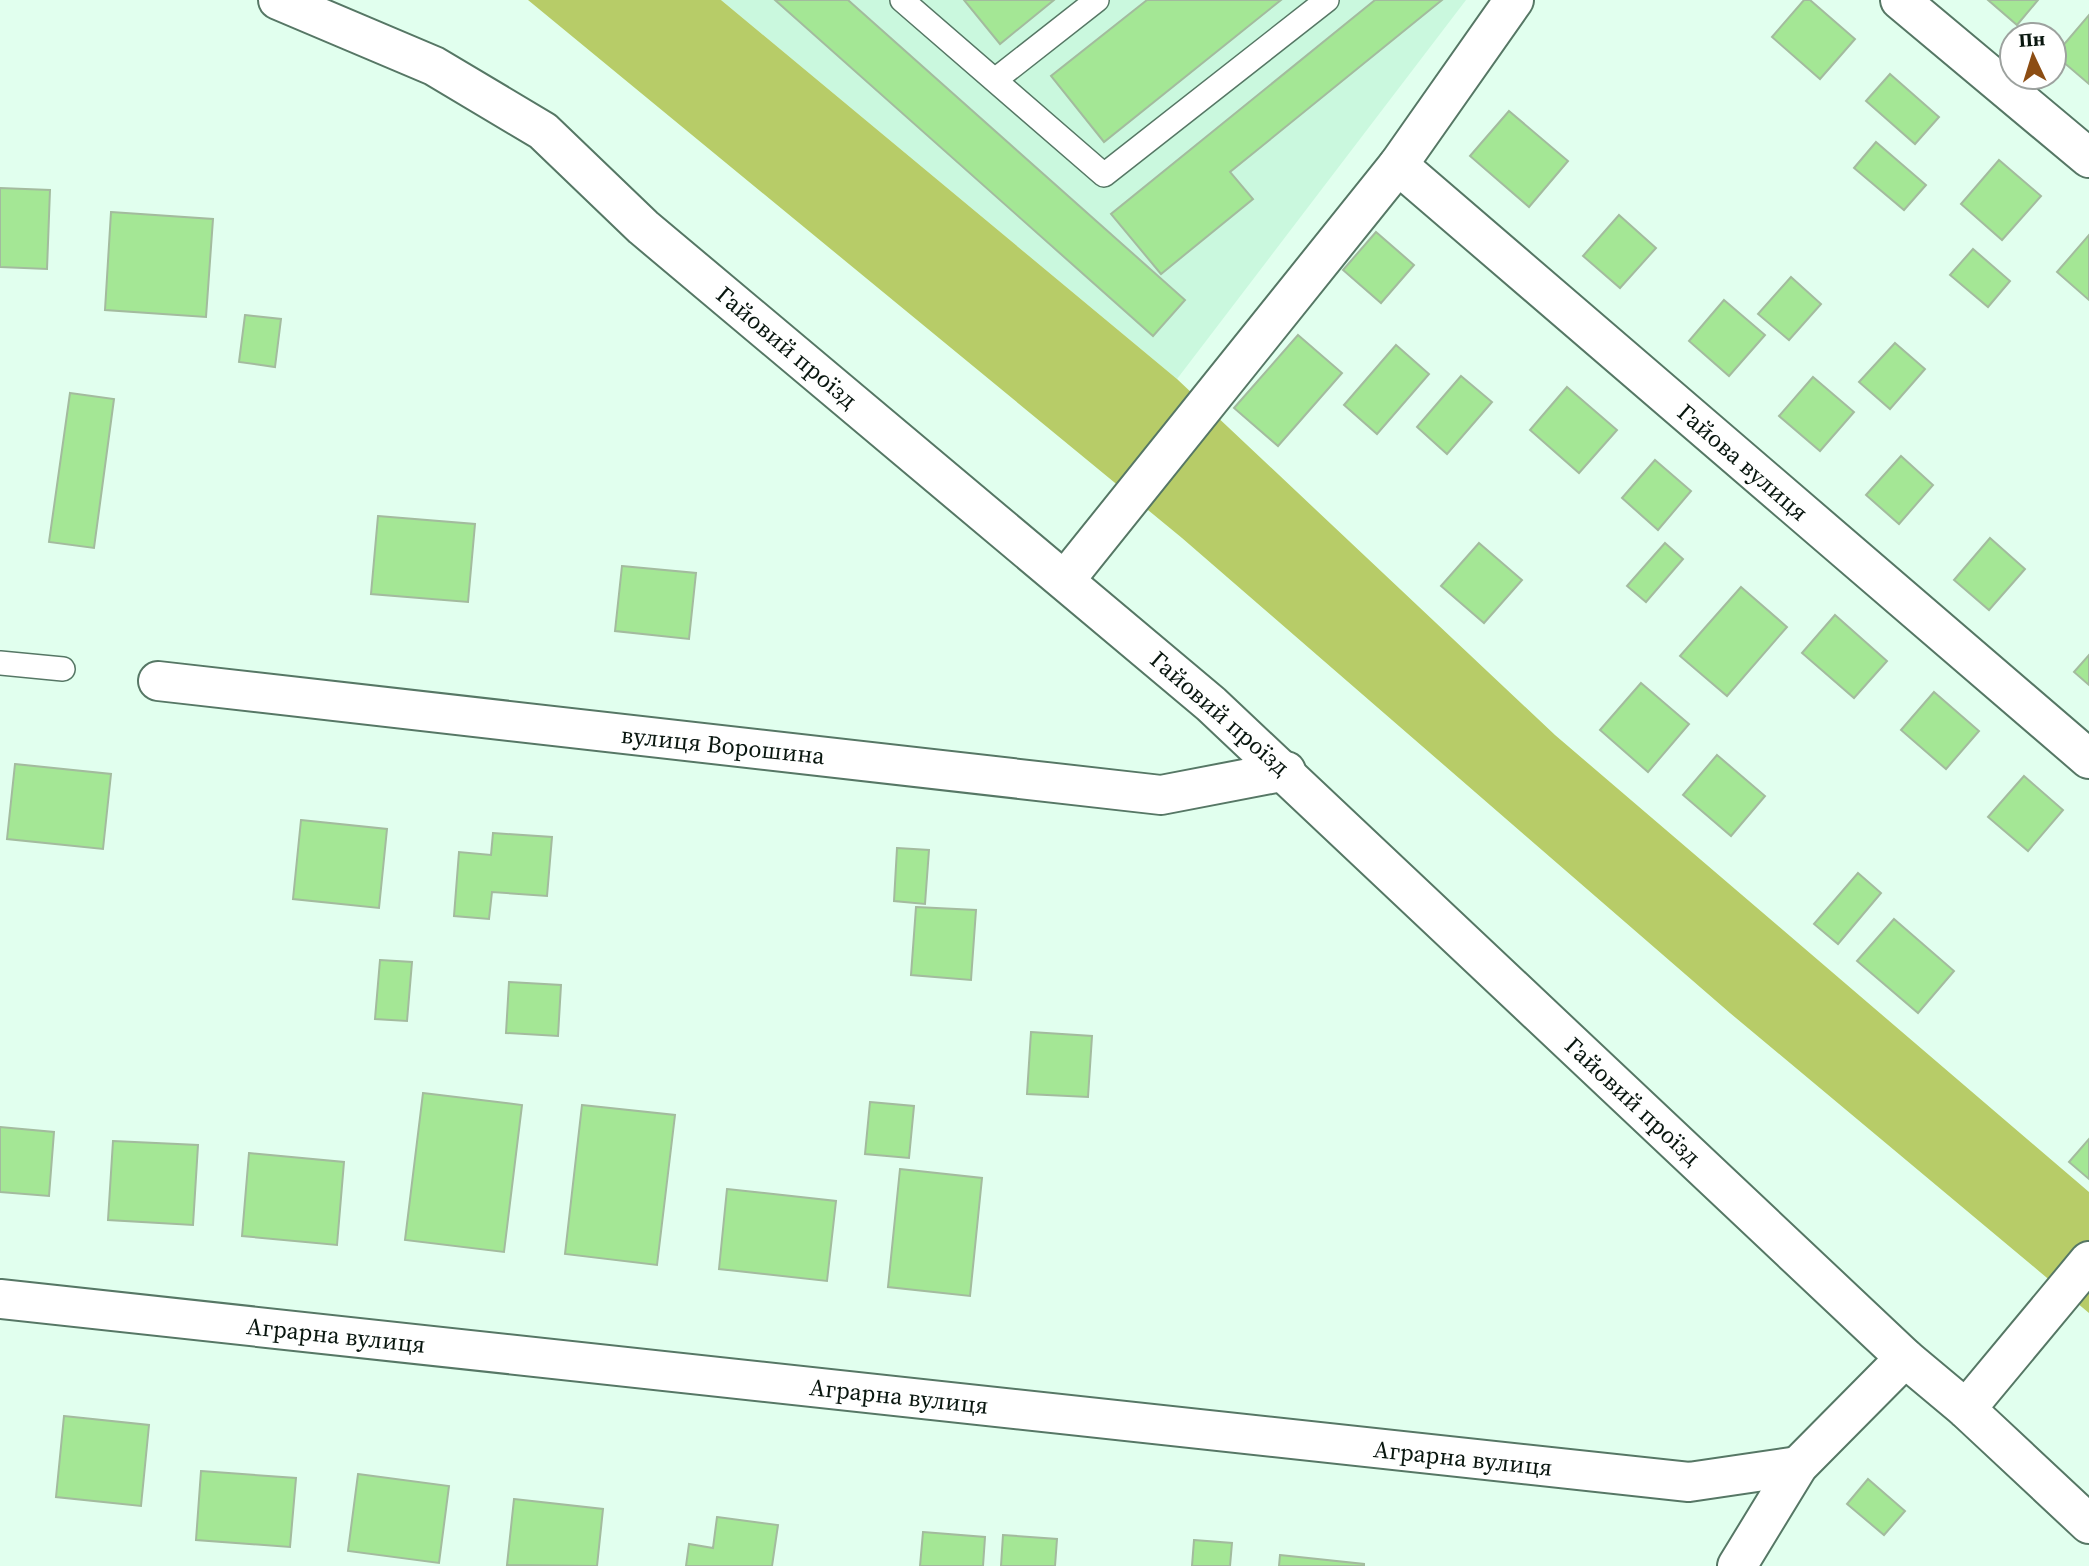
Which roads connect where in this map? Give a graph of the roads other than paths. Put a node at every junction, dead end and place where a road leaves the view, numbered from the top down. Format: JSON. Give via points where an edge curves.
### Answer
{"nodes":[{"id":1,"x":278,"y":0,"type":"edge"},
{"id":2,"x":902,"y":0,"type":"edge"},
{"id":3,"x":1097,"y":0,"type":"edge"},
{"id":4,"x":1327,"y":0,"type":"edge"},
{"id":5,"x":1514,"y":0,"type":"edge"},
{"id":6,"x":1900,"y":0,"type":"edge"},
{"id":7,"x":995,"y":80,"type":"junction"},
{"id":8,"x":2089,"y":158,"type":"edge"},
{"id":9,"x":1398,"y":165,"type":"junction"},
{"id":10,"x":1065,"y":580,"type":"junction"},
{"id":11,"x":0,"y":663,"type":"edge"},
{"id":12,"x":63,"y":669,"type":"dead end"},
{"id":13,"x":158,"y":681,"type":"dead end"},
{"id":14,"x":2089,"y":759,"type":"edge"},
{"id":15,"x":1286,"y":771,"type":"junction"},
{"id":16,"x":2089,"y":1261,"type":"edge"},
{"id":17,"x":0,"y":1299,"type":"edge"},
{"id":18,"x":1905,"y":1358,"type":"junction"},
{"id":19,"x":1966,"y":1409,"type":"junction"},
{"id":20,"x":1798,"y":1466,"type":"junction"},
{"id":21,"x":2089,"y":1524,"type":"edge"},
{"id":22,"x":1737,"y":1566,"type":"edge"}],
"edges":[{"from":1,"to":10,"type":"street","name":"Гайовий проїзд","via":[[434,66],[543,131],[643,227]]},
{"from":2,"to":7,"type":"lane"},
{"from":3,"to":7,"type":"lane"},
{"from":4,"to":7,"type":"lane","via":[[1104,175]]},
{"from":5,"to":9,"type":"street"},
{"from":6,"to":8,"type":"street"},
{"from":9,"to":10,"type":"street"},
{"from":9,"to":14,"type":"street","name":"Гайова вулиця"},
{"from":10,"to":15,"type":"street","name":"Гайовий проїзд"},
{"from":11,"to":12,"type":"lane"},
{"from":13,"to":15,"type":"street","name":"вулиця Ворошина","via":[[1161,795]]},
{"from":15,"to":18,"type":"street","name":"Гайовий проїзд"},
{"from":16,"to":19,"type":"street"},
{"from":17,"to":20,"type":"street","name":"Аграрна вулиця","via":[[1689,1482]]},
{"from":18,"to":19,"type":"street","name":"Гайовий проїзд"},
{"from":18,"to":20,"type":"street"},
{"from":19,"to":21,"type":"street","name":"Гайовий проїзд"},
{"from":20,"to":22,"type":"street"}]}
